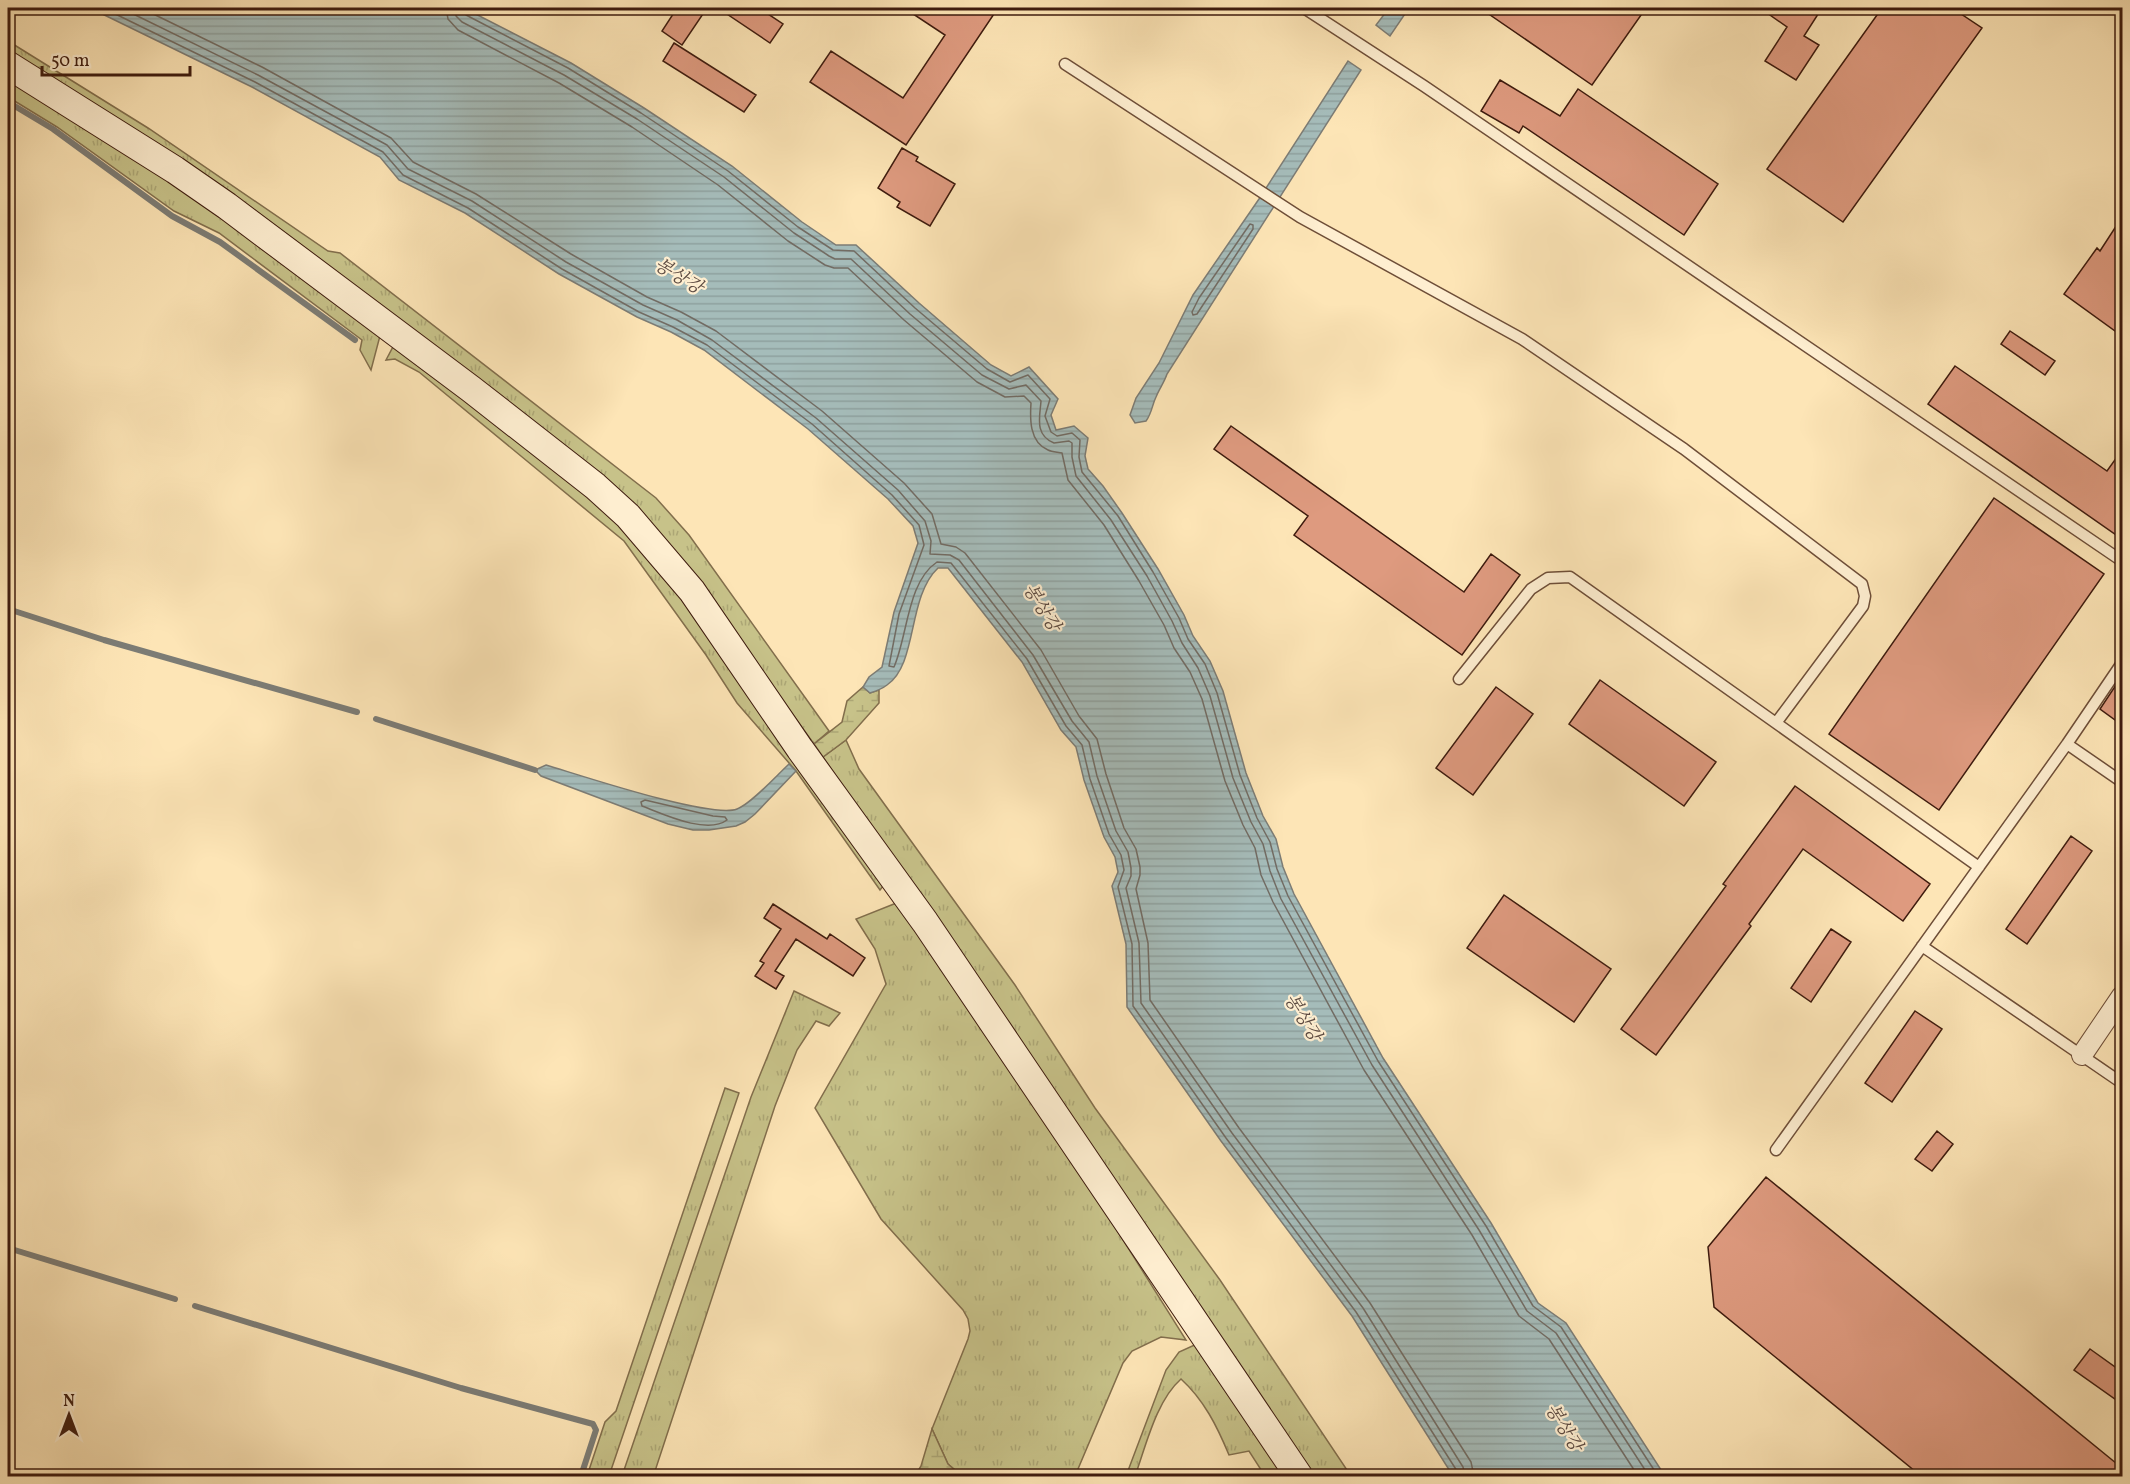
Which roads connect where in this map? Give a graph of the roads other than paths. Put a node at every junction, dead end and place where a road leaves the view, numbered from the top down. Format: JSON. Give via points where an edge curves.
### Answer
{"nodes":[{"id":1,"x":1304,"y":8,"type":"edge"},
{"id":2,"x":1065,"y":64,"type":"dead end"},
{"id":3,"x":8,"y":65,"type":"edge"},
{"id":4,"x":2122,"y":561,"type":"edge"},
{"id":5,"x":2122,"y":663,"type":"edge"},
{"id":6,"x":1459,"y":679,"type":"dead end"},
{"id":7,"x":1776,"y":723,"type":"junction"},
{"id":8,"x":2067,"y":744,"type":"junction"},
{"id":9,"x":2122,"y":782,"type":"edge"},
{"id":10,"x":1979,"y":867,"type":"junction"},
{"id":11,"x":1922,"y":946,"type":"junction"},
{"id":12,"x":2122,"y":996,"type":"edge"},
{"id":13,"x":2082,"y":1055,"type":"junction"},
{"id":14,"x":2122,"y":1083,"type":"edge"},
{"id":15,"x":1776,"y":1150,"type":"dead end"},
{"id":16,"x":1299,"y":1476,"type":"edge"}],
"edges":[{"from":1,"to":4,"type":"lane"},
{"from":2,"to":7,"type":"lane","via":[[1300,217],[1522,339],[1684,449],[1862,584],[1863,606]]},
{"from":3,"to":16,"type":"main road","via":[[175,170],[273,240],[479,395],[628,516],[692,591],[800,750],[925,922]]},
{"from":5,"to":8,"type":"lane"},
{"from":6,"to":7,"type":"lane","via":[[1531,589],[1548,578],[1570,577]]},
{"from":7,"to":10,"type":"lane"},
{"from":8,"to":9,"type":"lane"},
{"from":8,"to":10,"type":"lane"},
{"from":10,"to":11,"type":"lane"},
{"from":11,"to":13,"type":"lane"},
{"from":11,"to":15,"type":"lane"},
{"from":12,"to":13,"type":"street"},
{"from":13,"to":14,"type":"lane"}]}
